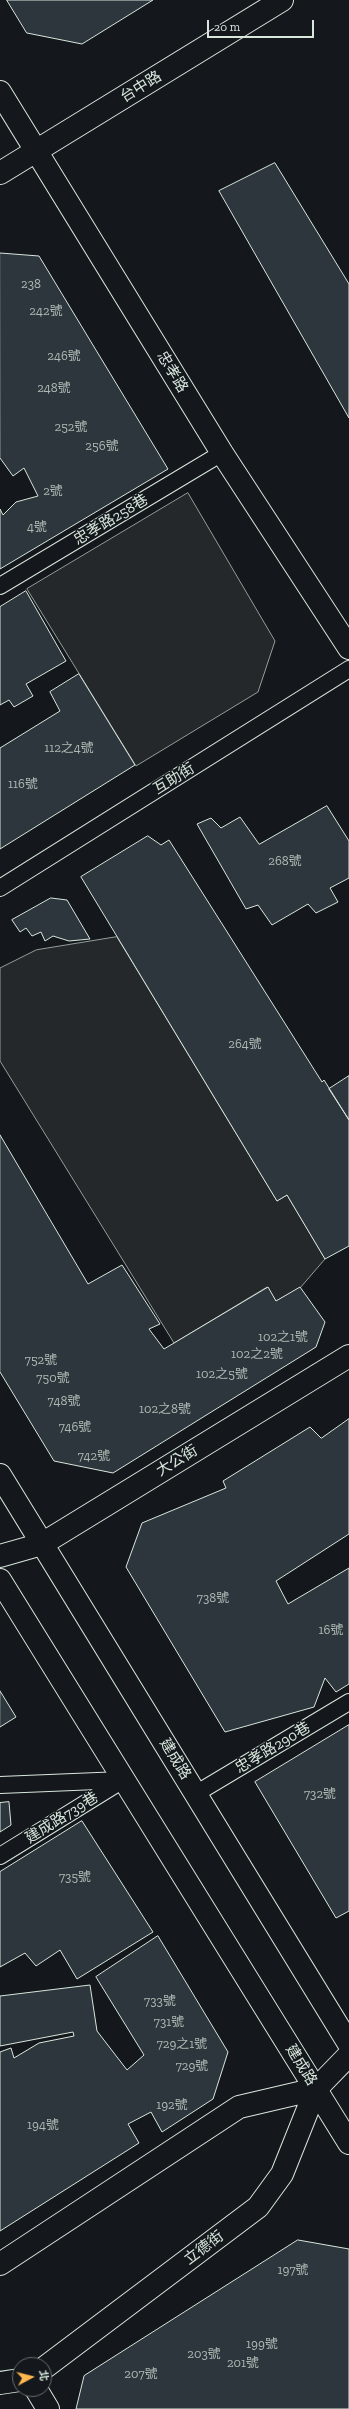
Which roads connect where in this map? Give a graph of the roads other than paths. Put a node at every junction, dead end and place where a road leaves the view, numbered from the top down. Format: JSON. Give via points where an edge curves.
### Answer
{"nodes":[{"id":1,"x":282,"y":0,"type":"edge"},
{"id":2,"x":0,"y":92,"type":"edge"},
{"id":3,"x":36,"y":151,"type":"junction"},
{"id":4,"x":0,"y":173,"type":"edge"},
{"id":5,"x":222,"y":453,"type":"junction"},
{"id":6,"x":0,"y":586,"type":"edge"},
{"id":7,"x":349,"y":648,"type":"edge"},
{"id":8,"x":349,"y":669,"type":"edge"},
{"id":9,"x":0,"y":888,"type":"edge"},
{"id":10,"x":349,"y":1356,"type":"edge"},
{"id":11,"x":0,"y":1474,"type":"edge"},
{"id":12,"x":42,"y":1544,"type":"junction"},
{"id":13,"x":0,"y":1556,"type":"edge"},
{"id":14,"x":0,"y":1580,"type":"edge"},
{"id":15,"x":349,"y":1702,"type":"edge"},
{"id":16,"x":123,"y":1780,"type":"junction"},
{"id":17,"x":0,"y":1785,"type":"edge"},
{"id":18,"x":197,"y":1793,"type":"junction"},
{"id":19,"x":0,"y":1856,"type":"edge"},
{"id":20,"x":349,"y":2044,"type":"edge"},
{"id":21,"x":349,"y":2055,"type":"edge"},
{"id":22,"x":316,"y":2089,"type":"junction"},
{"id":23,"x":349,"y":2143,"type":"edge"},
{"id":24,"x":0,"y":2264,"type":"edge"},
{"id":25,"x":52,"y":2362,"type":"edge"},
{"id":26,"x":12,"y":2381,"type":"edge"},
{"id":27,"x":0,"y":2383,"type":"edge"},
{"id":28,"x":41,"y":2397,"type":"edge"},
{"id":29,"x":48,"y":2409,"type":"edge"}],
"edges":[{"from":1,"to":3,"type":"street","name":"台中路"},
{"from":2,"to":3,"type":"street","name":"忠孝路"},
{"from":3,"to":4,"type":"street","name":"台中路"},
{"from":3,"to":5,"type":"street","name":"忠孝路"},
{"from":5,"to":6,"type":"lane","name":"忠孝路258巷"},
{"from":5,"to":7,"type":"street","name":"忠孝路"},
{"from":8,"to":9,"type":"lane","name":"互助街"},
{"from":10,"to":12,"type":"street","name":"大公街"},
{"from":11,"to":12,"type":"street","name":"建成路"},
{"from":12,"to":13,"type":"street","name":"大公街"},
{"from":12,"to":18,"type":"street","name":"建成路"},
{"from":14,"to":16,"type":"street","name":"建成路"},
{"from":15,"to":18,"type":"lane","name":"忠孝路290巷"},
{"from":16,"to":17,"type":"lane"},
{"from":16,"to":19,"type":"lane","name":"建成路739巷"},
{"from":16,"to":22,"type":"street","name":"建成路"},
{"from":18,"to":20,"type":"street","name":"建成路"},
{"from":21,"to":22,"type":"street","name":"立德街"},
{"from":22,"to":23,"type":"street","name":"建成路"},
{"from":22,"to":24,"type":"street","via":[[239,2108]]},
{"from":22,"to":25,"type":"street","name":"立德街","via":[[282,2174],[258,2207]]},
{"from":26,"to":27,"type":"street"},
{"from":28,"to":29,"type":"street"}]}
